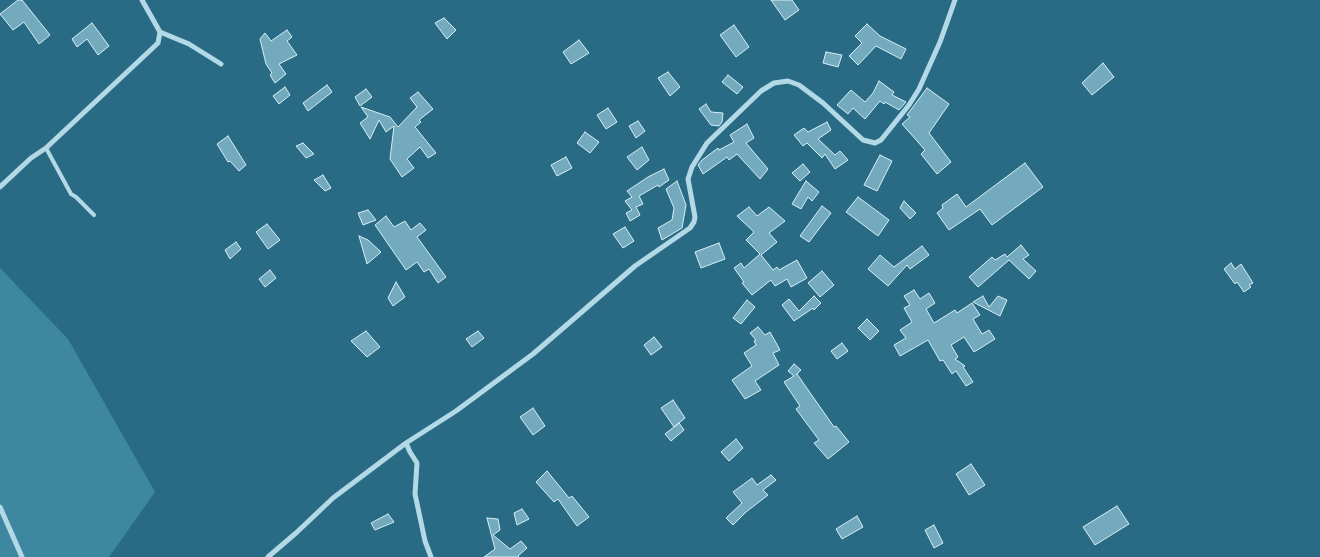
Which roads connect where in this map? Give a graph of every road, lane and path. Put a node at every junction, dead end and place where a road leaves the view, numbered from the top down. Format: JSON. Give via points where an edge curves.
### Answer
{"nodes":[{"id":1,"x":142,"y":0,"type":"edge"},
{"id":2,"x":955,"y":0,"type":"edge"},
{"id":3,"x":160,"y":32,"type":"junction"},
{"id":4,"x":221,"y":64,"type":"dead end"},
{"id":5,"x":46,"y":148,"type":"junction"},
{"id":6,"x":0,"y":187,"type":"edge"},
{"id":7,"x":94,"y":215,"type":"dead end"},
{"id":8,"x":406,"y":443,"type":"junction"},
{"id":9,"x":0,"y":507,"type":"edge"},
{"id":10,"x":22,"y":557,"type":"edge"},
{"id":11,"x":268,"y":557,"type":"edge"},
{"id":12,"x":431,"y":557,"type":"edge"}],
"edges":[{"from":1,"to":3,"type":"street"},
{"from":2,"to":8,"type":"street","via":[[918,89],[881,140],[875,143],[863,140],[799,85],[788,81],[774,83],[761,91],[707,143],[692,167],[688,179],[695,218],[690,228],[635,266],[533,354]]},
{"from":3,"to":4,"type":"street","via":[[189,44]]},
{"from":3,"to":5,"type":"street","via":[[158,43],[149,53]]},
{"from":5,"to":6,"type":"street"},
{"from":5,"to":7,"type":"lane","via":[[71,194]]},
{"from":8,"to":11,"type":"street","via":[[333,498]]},
{"from":8,"to":12,"type":"street","via":[[417,463],[415,494]]},
{"from":9,"to":10,"type":"street"}]}
